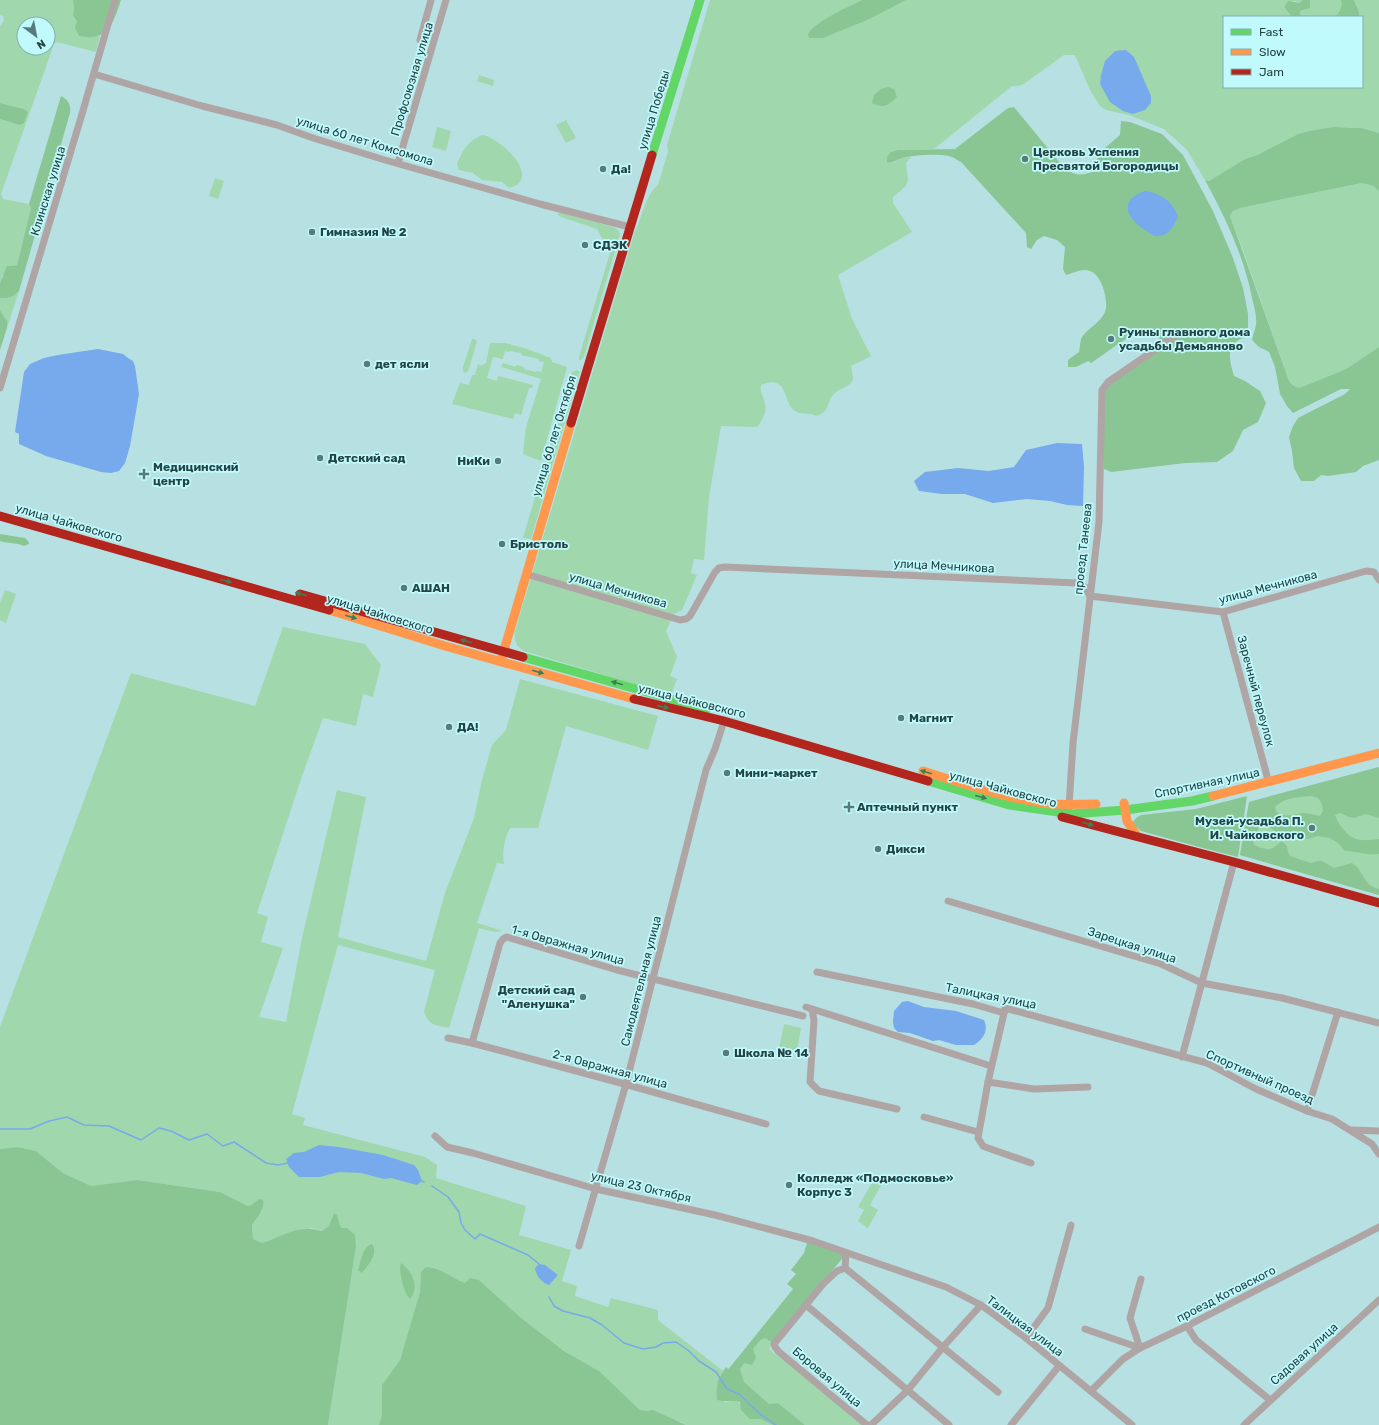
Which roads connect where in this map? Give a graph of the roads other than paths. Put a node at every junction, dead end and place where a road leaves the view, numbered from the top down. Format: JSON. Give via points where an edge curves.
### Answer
{"nodes":[{"id":1,"x":115,"y":0,"type":"edge"},
{"id":2,"x":432,"y":0,"type":"edge"},
{"id":3,"x":446,"y":0,"type":"edge"},
{"id":4,"x":700,"y":0,"type":"edge"},
{"id":5,"x":420,"y":40,"type":"dead end"},
{"id":6,"x":94,"y":74,"type":"junction"},
{"id":7,"x":398,"y":163,"type":"junction"},
{"id":8,"x":630,"y":227,"type":"junction"},
{"id":9,"x":1178,"y":334,"type":"dead end"},
{"id":10,"x":0,"y":388,"type":"edge"},
{"id":11,"x":0,"y":508,"type":"edge"},
{"id":12,"x":0,"y":516,"type":"edge"},
{"id":13,"x":526,"y":574,"type":"junction"},
{"id":14,"x":1379,"y":580,"type":"edge"},
{"id":15,"x":1090,"y":596,"type":"junction"},
{"id":16,"x":1223,"y":612,"type":"junction"},
{"id":17,"x":504,"y":652,"type":"junction"},
{"id":18,"x":500,"y":662,"type":"junction"},
{"id":19,"x":724,"y":721,"type":"junction"},
{"id":20,"x":1379,"y":746,"type":"edge"},
{"id":21,"x":1379,"y":753,"type":"edge"},
{"id":22,"x":1267,"y":776,"type":"junction"},
{"id":23,"x":1052,"y":803,"type":"joint"},
{"id":24,"x":1125,"y":806,"type":"junction"},
{"id":25,"x":1068,"y":809,"type":"junction"},
{"id":26,"x":1037,"y":810,"type":"junction"},
{"id":27,"x":1137,"y":836,"type":"junction"},
{"id":28,"x":1234,"y":862,"type":"junction"},
{"id":29,"x":948,"y":901,"type":"dead end"},
{"id":30,"x":1379,"y":903,"type":"edge"},
{"id":31,"x":817,"y":972,"type":"dead end"},
{"id":32,"x":653,"y":980,"type":"junction"},
{"id":33,"x":1202,"y":983,"type":"junction"},
{"id":34,"x":1338,"y":1012,"type":"junction"},
{"id":35,"x":1004,"y":1013,"type":"junction"},
{"id":36,"x":803,"y":1016,"type":"dead end"},
{"id":37,"x":1379,"y":1023,"type":"edge"},
{"id":38,"x":448,"y":1038,"type":"dead end"},
{"id":39,"x":472,"y":1043,"type":"junction"},
{"id":40,"x":1182,"y":1057,"type":"junction"},
{"id":41,"x":991,"y":1066,"type":"junction"},
{"id":42,"x":988,"y":1082,"type":"junction"},
{"id":43,"x":626,"y":1084,"type":"junction"},
{"id":44,"x":1088,"y":1087,"type":"dead end"},
{"id":45,"x":897,"y":1109,"type":"dead end"},
{"id":46,"x":1307,"y":1111,"type":"junction"},
{"id":47,"x":924,"y":1117,"type":"dead end"},
{"id":48,"x":766,"y":1124,"type":"dead end"},
{"id":49,"x":1350,"y":1130,"type":"junction"},
{"id":50,"x":1379,"y":1131,"type":"edge"},
{"id":51,"x":978,"y":1132,"type":"junction"},
{"id":52,"x":434,"y":1136,"type":"dead end"},
{"id":53,"x":1379,"y":1154,"type":"edge"},
{"id":54,"x":1031,"y":1163,"type":"dead end"},
{"id":55,"x":596,"y":1190,"type":"junction"},
{"id":56,"x":1071,"y":1225,"type":"dead end"},
{"id":57,"x":1379,"y":1227,"type":"edge"},
{"id":58,"x":579,"y":1246,"type":"dead end"},
{"id":59,"x":846,"y":1253,"type":"junction"},
{"id":60,"x":846,"y":1268,"type":"junction"},
{"id":61,"x":1141,"y":1279,"type":"dead end"},
{"id":62,"x":1379,"y":1300,"type":"edge"},
{"id":63,"x":806,"y":1305,"type":"junction"},
{"id":64,"x":981,"y":1305,"type":"junction"},
{"id":65,"x":1186,"y":1326,"type":"junction"},
{"id":66,"x":1085,"y":1329,"type":"dead end"},
{"id":67,"x":1026,"y":1338,"type":"junction"},
{"id":68,"x":943,"y":1347,"type":"junction"},
{"id":69,"x":1140,"y":1348,"type":"junction"},
{"id":70,"x":1059,"y":1366,"type":"junction"},
{"id":71,"x":907,"y":1391,"type":"junction"},
{"id":72,"x":998,"y":1392,"type":"dead end"},
{"id":73,"x":1091,"y":1392,"type":"junction"},
{"id":74,"x":1270,"y":1400,"type":"junction"},
{"id":75,"x":867,"y":1425,"type":"edge"},
{"id":76,"x":871,"y":1425,"type":"edge"},
{"id":77,"x":949,"y":1425,"type":"edge"},
{"id":78,"x":1011,"y":1425,"type":"edge"},
{"id":79,"x":1132,"y":1425,"type":"edge"},
{"id":80,"x":1244,"y":1425,"type":"edge"}],
"edges":[{"from":1,"to":6,"type":"street","name":"Клинская улица"},
{"from":2,"to":5,"type":"street"},
{"from":3,"to":7,"type":"street","name":"Профсоюзная улица"},
{"from":4,"to":8,"type":"main road","name":"улица Победы"},
{"from":6,"to":7,"type":"street","name":"улица 60 лет Комсомола","via":[[277,125]]},
{"from":6,"to":10,"type":"street","name":"Клинская улица"},
{"from":7,"to":8,"type":"street","name":"улица 60 лет Комсомола"},
{"from":8,"to":13,"type":"main road","name":"улица 60 лет Октября"},
{"from":9,"to":15,"type":"street","name":"проезд Танеева","via":[[1108,382],[1102,390],[1099,522]]},
{"from":17,"to":11,"type":"main road","name":"улица Чайковского","one_way":true},
{"from":12,"to":18,"type":"main road","name":"улица Чайковского","one_way":true},
{"from":13,"to":15,"type":"street","name":"улица Мечникова","via":[[680,620],[690,616],[714,572],[725,567],[1076,583],[1085,587]]},
{"from":13,"to":17,"type":"main road","name":"улица 60 лет Октября"},
{"from":14,"to":16,"type":"street","name":"улица Мечникова","via":[[1374,572],[1366,571]]},
{"from":15,"to":16,"type":"street","name":"улица Мечникова"},
{"from":15,"to":25,"type":"street","name":"проезд Танеева"},
{"from":16,"to":22,"type":"street","name":"Заречный переулок"},
{"from":17,"to":18,"type":"main road","name":"улица 60 лет Октября"},
{"from":23,"to":17,"type":"main road","name":"улица Чайковского","one_way":true,"via":[[976,786]]},
{"from":18,"to":19,"type":"main road","name":"улица Чайковского","one_way":true},
{"from":19,"to":26,"type":"main road","name":"улица Чайковского","one_way":true,"via":[[952,789]]},
{"from":19,"to":32,"type":"street","name":"Самодеятельная улица","via":[[706,770]]},
{"from":20,"to":22,"type":"main road","name":"Спортивная улица"},
{"from":21,"to":24,"type":"main road","name":"Спортивная улица","via":[[1192,801]]},
{"from":22,"to":24,"type":"main road","name":"Спортивная улица","via":[[1195,794]]},
{"from":23,"to":25,"type":"main road","name":"Спортивная улица"},
{"from":24,"to":25,"type":"main road","name":"Спортивная улица"},
{"from":24,"to":27,"type":"main road","via":[[1127,821]]},
{"from":25,"to":26,"type":"main road","name":"Спортивная улица"},
{"from":26,"to":27,"type":"main road","name":"улица Чайковского","one_way":true},
{"from":27,"to":28,"type":"main road","name":"улица Чайковского"},
{"from":28,"to":30,"type":"main road","name":"улица Чайковского"},
{"from":28,"to":33,"type":"street"},
{"from":29,"to":33,"type":"street","name":"Зарецкая улица","via":[[1161,964]]},
{"from":31,"to":35,"type":"street","name":"Талицкая улица","via":[[974,1004]]},
{"from":32,"to":36,"type":"street","name":"1-я Овражная улица"},
{"from":32,"to":39,"type":"street","name":"1-я Овражная улица","via":[[505,938],[500,943]]},
{"from":32,"to":43,"type":"street","name":"Самодеятельная улица"},
{"from":33,"to":34,"type":"street","name":"Зарецкая улица","via":[[1282,998]]},
{"from":33,"to":40,"type":"street"},
{"from":34,"to":37,"type":"street","name":"Зарецкая улица"},
{"from":34,"to":46,"type":"street"},
{"from":35,"to":40,"type":"street","name":"Талицкая улица","via":[[1006,1008]]},
{"from":35,"to":41,"type":"street"},
{"from":38,"to":39,"type":"street","name":"2-я Овражная улица"},
{"from":39,"to":43,"type":"street","name":"2-я Овражная улица"},
{"from":40,"to":46,"type":"street","name":"Спортивный проезд","via":[[1207,1063],[1256,1089]]},
{"from":41,"to":42,"type":"street"},
{"from":41,"to":45,"type":"street","via":[[809,1009],[814,1020],[810,1082],[819,1091]]},
{"from":42,"to":44,"type":"street","via":[[1034,1089]]},
{"from":42,"to":51,"type":"street"},
{"from":43,"to":48,"type":"street","name":"2-я Овражная улица"},
{"from":43,"to":55,"type":"street","name":"Самодеятельная улица"},
{"from":46,"to":49,"type":"street","name":"Спортивный проезд","via":[[1332,1119]]},
{"from":47,"to":51,"type":"street"},
{"from":49,"to":50,"type":"street"},
{"from":49,"to":53,"type":"street","name":"Спортивный проезд","via":[[1372,1144]]},
{"from":51,"to":54,"type":"street","via":[[979,1141],[983,1146]]},
{"from":52,"to":55,"type":"street","name":"улица 23 Октября","via":[[447,1147]]},
{"from":55,"to":58,"type":"street","name":"Самодеятельная улица"},
{"from":55,"to":59,"type":"street","name":"улица 23 Октября","via":[[736,1220],[813,1241]]},
{"from":56,"to":67,"type":"street","via":[[1048,1308]]},
{"from":57,"to":65,"type":"street","name":"проезд Котовского"},
{"from":59,"to":60,"type":"street"},
{"from":59,"to":64,"type":"street","name":"Талицкая улица","via":[[946,1287]]},
{"from":60,"to":63,"type":"street","via":[[837,1271]]},
{"from":60,"to":68,"type":"street"},
{"from":61,"to":69,"type":"street","via":[[1130,1318]]},
{"from":62,"to":74,"type":"street","name":"Садовая улица"},
{"from":63,"to":71,"type":"street"},
{"from":63,"to":75,"type":"street","name":"Боровая улица","via":[[774,1344],[775,1347]]},
{"from":64,"to":67,"type":"street","name":"Талицкая улица"},
{"from":64,"to":68,"type":"street"},
{"from":65,"to":69,"type":"street","name":"проезд Котовского"},
{"from":65,"to":74,"type":"street","via":[[1196,1340]]},
{"from":66,"to":69,"type":"street"},
{"from":67,"to":70,"type":"street","name":"Талицкая улица"},
{"from":68,"to":71,"type":"street"},
{"from":68,"to":72,"type":"street"},
{"from":69,"to":73,"type":"street","name":"проезд Котовского","via":[[1123,1359]]},
{"from":70,"to":73,"type":"street","name":"Талицкая улица"},
{"from":70,"to":78,"type":"street"},
{"from":71,"to":76,"type":"street"},
{"from":71,"to":77,"type":"street"},
{"from":73,"to":79,"type":"street","name":"Талицкая улица"},
{"from":74,"to":80,"type":"street","name":"Садовая улица"}]}
